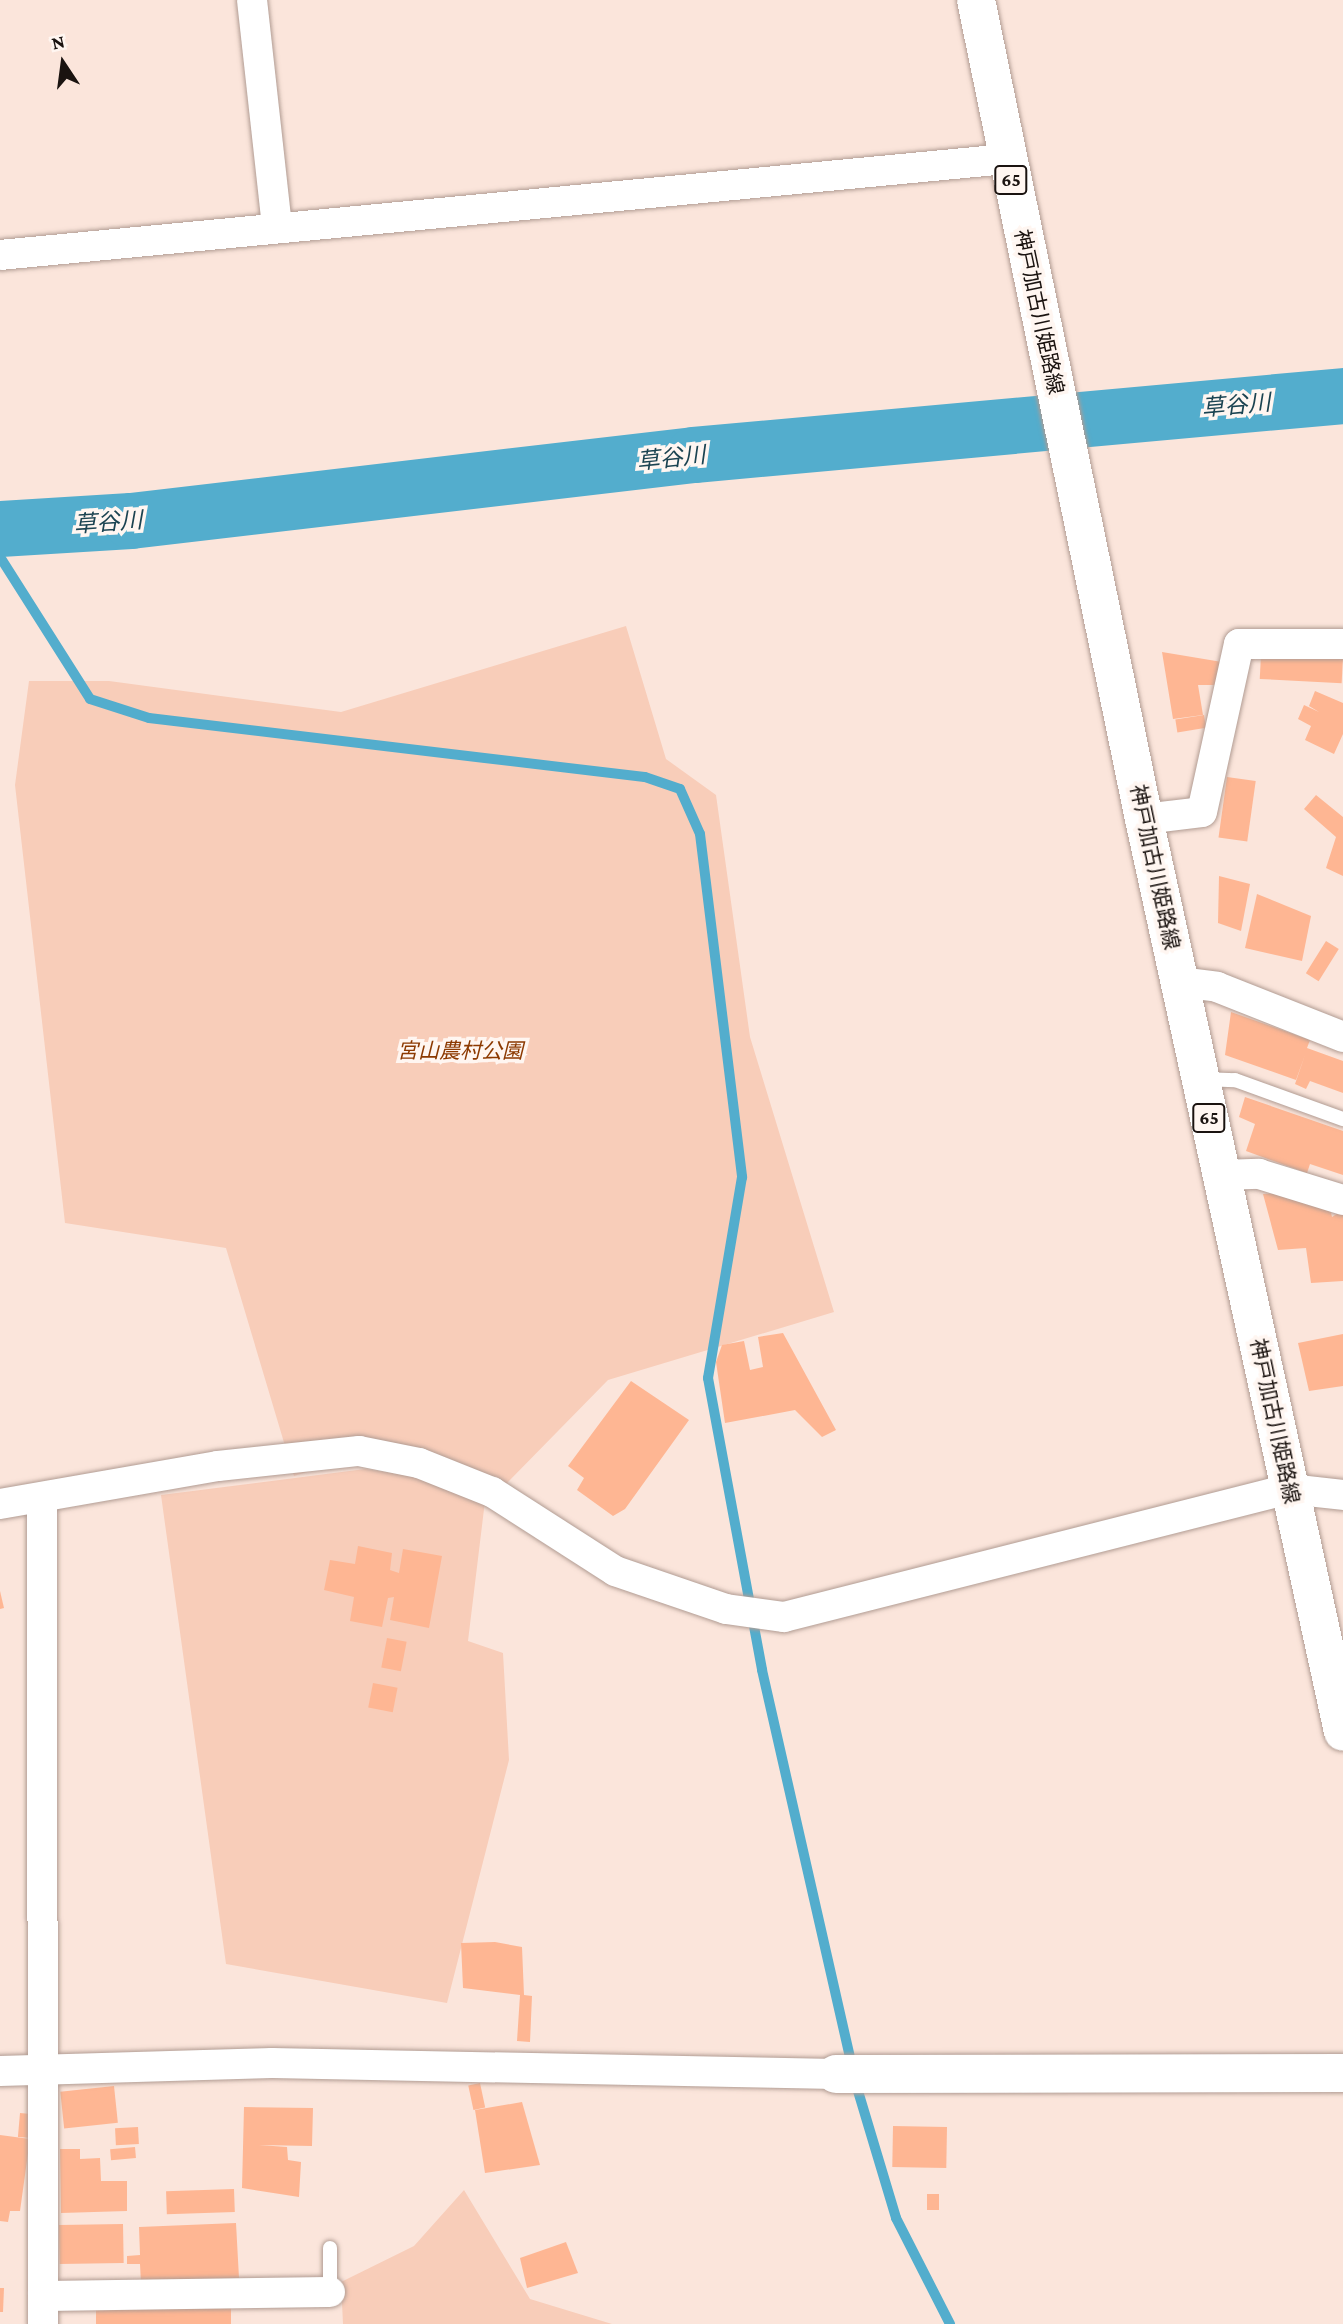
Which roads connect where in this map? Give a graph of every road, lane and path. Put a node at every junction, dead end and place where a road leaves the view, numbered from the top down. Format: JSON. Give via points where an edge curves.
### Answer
{"nodes":[{"id":1,"x":252,"y":0,"type":"edge"},
{"id":2,"x":976,"y":0,"type":"edge"},
{"id":3,"x":1007,"y":159,"type":"junction"},
{"id":4,"x":277,"y":228,"type":"junction"},
{"id":5,"x":0,"y":255,"type":"edge"},
{"id":6,"x":1343,"y":643,"type":"edge"},
{"id":7,"x":1144,"y":819,"type":"junction"},
{"id":8,"x":1179,"y":982,"type":"junction"},
{"id":9,"x":1343,"y":1037,"type":"edge"},
{"id":10,"x":1200,"y":1079,"type":"junction"},
{"id":11,"x":1343,"y":1119,"type":"edge"},
{"id":12,"x":1222,"y":1175,"type":"junction"},
{"id":13,"x":1343,"y":1200,"type":"edge"},
{"id":14,"x":1289,"y":1489,"type":"junction"},
{"id":15,"x":1342,"y":1495,"type":"edge"},
{"id":16,"x":42,"y":1500,"type":"junction"},
{"id":17,"x":0,"y":1504,"type":"edge"},
{"id":18,"x":1343,"y":1732,"type":"edge"},
{"id":19,"x":44,"y":2065,"type":"junction"},
{"id":20,"x":0,"y":2071,"type":"edge"},
{"id":21,"x":1343,"y":2073,"type":"edge"},
{"id":22,"x":836,"y":2074,"type":"joint"},
{"id":23,"x":330,"y":2248,"type":"dead end"},
{"id":24,"x":330,"y":2292,"type":"joint"},
{"id":25,"x":43,"y":2310,"type":"edge"}],
"edges":[{"from":1,"to":4,"type":"street"},
{"from":2,"to":3,"type":"main road","name":"神戸加古川姫路線","number":"65"},
{"from":3,"to":4,"type":"street"},
{"from":3,"to":7,"type":"main road","name":"神戸加古川姫路線","number":"65"},
{"from":4,"to":5,"type":"street"},
{"from":6,"to":7,"type":"street","via":[[1239,644],[1202,812]]},
{"from":7,"to":8,"type":"main road","name":"神戸加古川姫路線","number":"65"},
{"from":8,"to":9,"type":"street","via":[[1217,987]]},
{"from":8,"to":10,"type":"main road","name":"神戸加古川姫路線","number":"65"},
{"from":10,"to":11,"type":"lane","via":[[1235,1080]]},
{"from":10,"to":12,"type":"main road","name":"神戸加古川姫路線","number":"65"},
{"from":12,"to":13,"type":"street","via":[[1259,1174]]},
{"from":12,"to":14,"type":"main road","name":"神戸加古川姫路線","number":"65"},
{"from":14,"to":15,"type":"street"},
{"from":14,"to":16,"type":"street","via":[[784,1617],[726,1609],[615,1571],[492,1492],[419,1463],[359,1451],[218,1466]]},
{"from":14,"to":18,"type":"main road","name":"神戸加古川姫路線","number":"65"},
{"from":16,"to":17,"type":"street"},
{"from":16,"to":19,"type":"street"},
{"from":19,"to":20,"type":"street"},
{"from":19,"to":22,"type":"street"},
{"from":19,"to":25,"type":"street"},
{"from":21,"to":22,"type":"main road"},
{"from":23,"to":24,"type":"lane"},
{"from":24,"to":25,"type":"street"}]}
